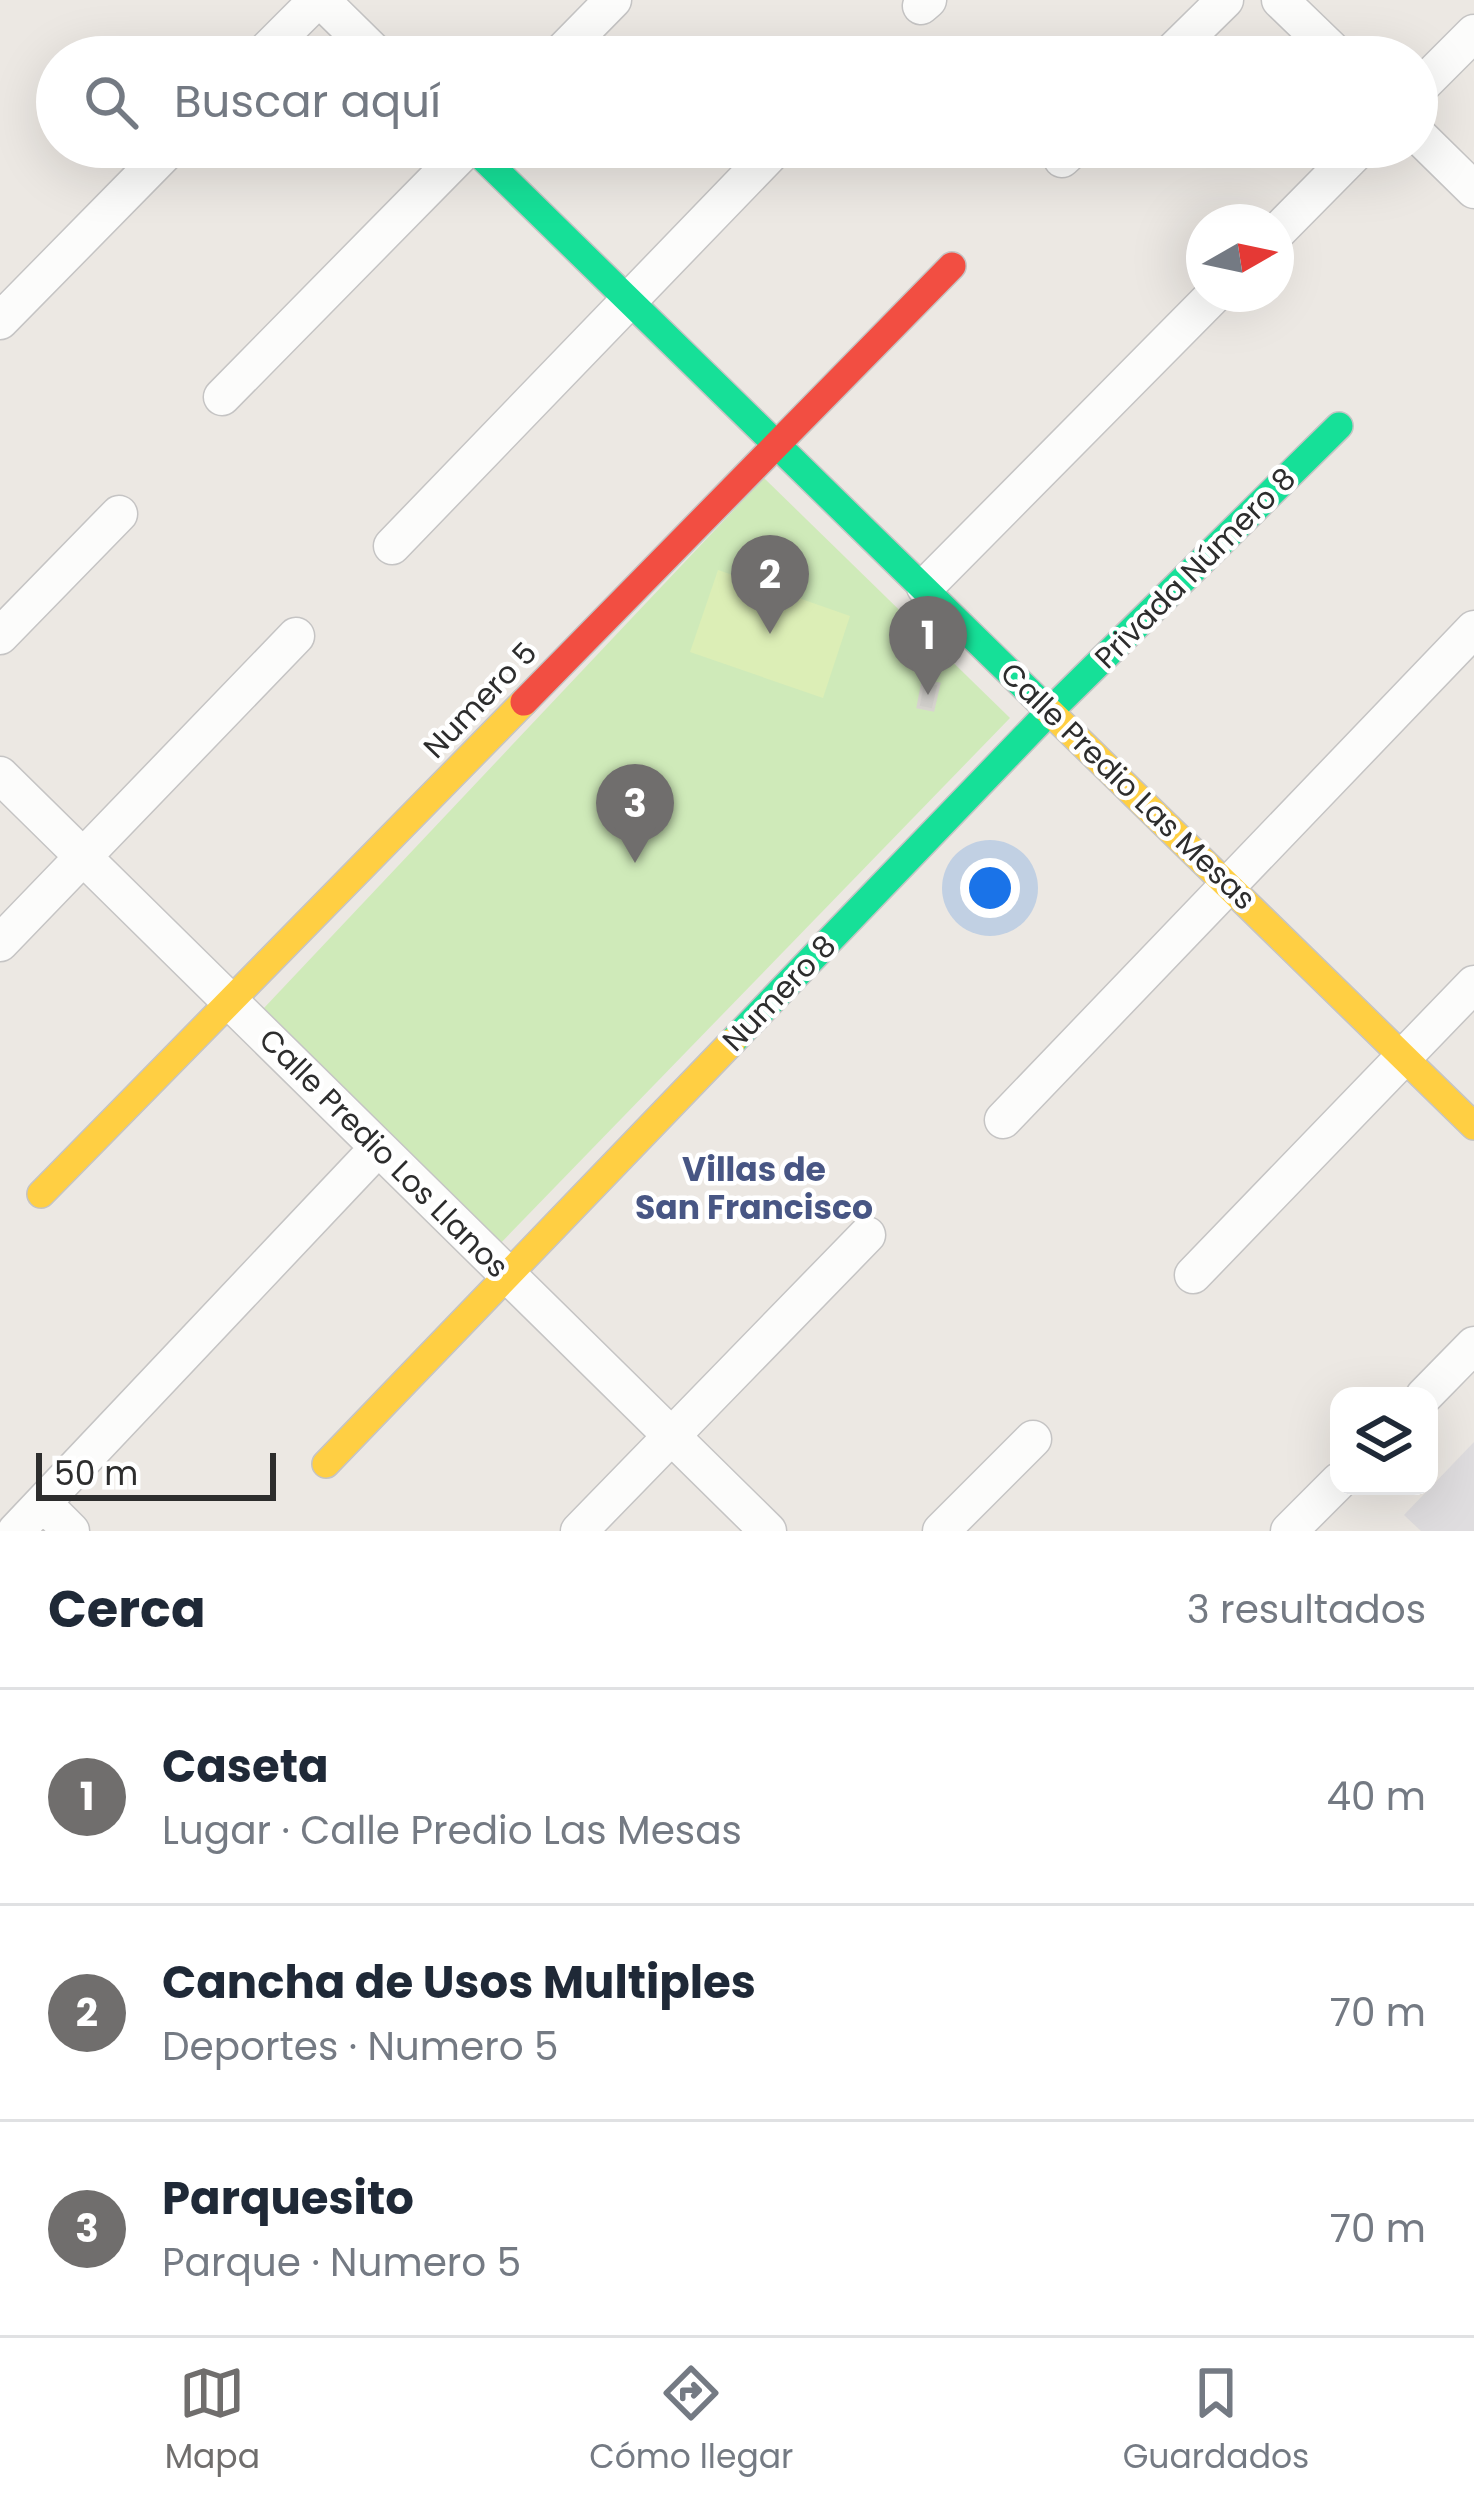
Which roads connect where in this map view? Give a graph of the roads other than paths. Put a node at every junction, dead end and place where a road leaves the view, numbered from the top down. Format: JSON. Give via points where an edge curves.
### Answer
{"nodes":[{"id":1,"x":319,"y":0,"type":"edge"},
{"id":2,"x":613,"y":0,"type":"edge"},
{"id":3,"x":1225,"y":0,"type":"edge"},
{"id":4,"x":1280,"y":0,"type":"edge"},
{"id":5,"x":1474,"y":33,"type":"edge"},
{"id":6,"x":282,"y":36,"type":"edge"},
{"id":7,"x":357,"y":36,"type":"edge"},
{"id":8,"x":578,"y":36,"type":"edge"},
{"id":9,"x":1188,"y":36,"type":"edge"},
{"id":10,"x":1317,"y":36,"type":"edge"},
{"id":11,"x":1438,"y":69,"type":"edge"},
{"id":12,"x":1438,"y":155,"type":"edge"},
{"id":13,"x":150,"y":168,"type":"edge"},
{"id":14,"x":449,"y":168,"type":"edge"},
{"id":15,"x":492,"y":168,"type":"edge"},
{"id":16,"x":757,"y":168,"type":"edge"},
{"id":17,"x":1340,"y":168,"type":"edge"},
{"id":18,"x":1474,"y":190,"type":"edge"},
{"id":19,"x":1294,"y":214,"type":"edge"},
{"id":20,"x":952,"y":266,"type":"dead end"},
{"id":21,"x":629,"y":300,"type":"junction"},
{"id":22,"x":3,"y":312,"type":"edge"},
{"id":23,"x":1197,"y":312,"type":"edge"},
{"id":24,"x":222,"y":397,"type":"dead end"},
{"id":25,"x":1339,"y":426,"type":"dead end"},
{"id":26,"x":777,"y":444,"type":"junction"},
{"id":27,"x":119,"y":514,"type":"dead end"},
{"id":28,"x":392,"y":546,"type":"dead end"},
{"id":29,"x":925,"y":587,"type":"junction"},
{"id":30,"x":1474,"y":629,"type":"edge"},
{"id":31,"x":296,"y":635,"type":"dead end"},
{"id":32,"x":0,"y":637,"type":"edge"},
{"id":33,"x":1050,"y":711,"type":"junction"},
{"id":34,"x":0,"y":776,"type":"edge"},
{"id":35,"x":83,"y":857,"type":"junction"},
{"id":36,"x":1229,"y":884,"type":"junction"},
{"id":37,"x":0,"y":943,"type":"edge"},
{"id":38,"x":1474,"y":984,"type":"edge"},
{"id":39,"x":230,"y":1002,"type":"junction"},
{"id":40,"x":1402,"y":1058,"type":"junction"},
{"id":41,"x":1003,"y":1120,"type":"dead end"},
{"id":42,"x":1474,"y":1126,"type":"edge"},
{"id":43,"x":379,"y":1148,"type":"junction"},
{"id":44,"x":41,"y":1194,"type":"dead end"},
{"id":45,"x":866,"y":1235,"type":"dead end"},
{"id":46,"x":508,"y":1275,"type":"junction"},
{"id":47,"x":1193,"y":1275,"type":"dead end"},
{"id":48,"x":1474,"y":1345,"type":"edge"},
{"id":49,"x":1433,"y":1387,"type":"edge"},
{"id":50,"x":671,"y":1436,"type":"junction"},
{"id":51,"x":1033,"y":1439,"type":"dead end"},
{"id":52,"x":326,"y":1464,"type":"dead end"},
{"id":53,"x":1330,"y":1490,"type":"edge"},
{"id":54,"x":43,"y":1503,"type":"junction"},
{"id":55,"x":16,"y":1531,"type":"edge"},
{"id":56,"x":71,"y":1531,"type":"edge"},
{"id":57,"x":579,"y":1531,"type":"edge"},
{"id":58,"x":768,"y":1531,"type":"edge"},
{"id":59,"x":941,"y":1531,"type":"edge"},
{"id":60,"x":1289,"y":1531,"type":"edge"}],
"edges":[{"from":1,"to":6,"type":"street"},
{"from":1,"to":7,"type":"street"},
{"from":2,"to":8,"type":"street"},
{"from":3,"to":9,"type":"street"},
{"from":4,"to":10,"type":"street"},
{"from":5,"to":11,"type":"street"},
{"from":12,"to":18,"type":"street"},
{"from":13,"to":22,"type":"street"},
{"from":14,"to":24,"type":"street"},
{"from":15,"to":21,"type":"street","name":"Calle Predio Las Mesas"},
{"from":16,"to":21,"type":"street"},
{"from":17,"to":19,"type":"street"},
{"from":20,"to":26,"type":"street","name":"Numero 5"},
{"from":21,"to":26,"type":"street","name":"Calle Predio Las Mesas"},
{"from":21,"to":28,"type":"street"},
{"from":23,"to":29,"type":"street"},
{"from":25,"to":33,"type":"street","name":"Privada Número 8"},
{"from":26,"to":29,"type":"street","name":"Calle Predio Las Mesas"},
{"from":26,"to":39,"type":"street","name":"Numero 5"},
{"from":27,"to":32,"type":"street"},
{"from":29,"to":33,"type":"street","name":"Calle Predio Las Mesas"},
{"from":30,"to":36,"type":"street"},
{"from":31,"to":35,"type":"street"},
{"from":33,"to":36,"type":"street","name":"Calle Predio Las Mesas"},
{"from":33,"to":46,"type":"street","name":"Numero 8"},
{"from":34,"to":35,"type":"street","name":"Calle Predio Los Llanos"},
{"from":35,"to":37,"type":"street"},
{"from":35,"to":39,"type":"street","name":"Calle Predio Los Llanos"},
{"from":36,"to":40,"type":"street","name":"Calle Predio Las Mesas"},
{"from":36,"to":41,"type":"street"},
{"from":38,"to":40,"type":"street"},
{"from":39,"to":43,"type":"street","name":"Calle Predio Los Llanos"},
{"from":39,"to":44,"type":"street","name":"Numero 5"},
{"from":40,"to":42,"type":"street","name":"Calle Predio Las Mesas"},
{"from":40,"to":47,"type":"street"},
{"from":43,"to":46,"type":"street","name":"Calle Predio Los Llanos"},
{"from":43,"to":54,"type":"street"},
{"from":45,"to":50,"type":"street"},
{"from":46,"to":50,"type":"street","name":"Calle Predio Los Llanos"},
{"from":46,"to":52,"type":"street","name":"Numero 8"},
{"from":48,"to":49,"type":"street"},
{"from":50,"to":57,"type":"street"},
{"from":50,"to":58,"type":"street","name":"Calle Predio Los Llanos"},
{"from":51,"to":59,"type":"street"},
{"from":53,"to":60,"type":"street"},
{"from":54,"to":55,"type":"street"},
{"from":54,"to":56,"type":"street"}]}
